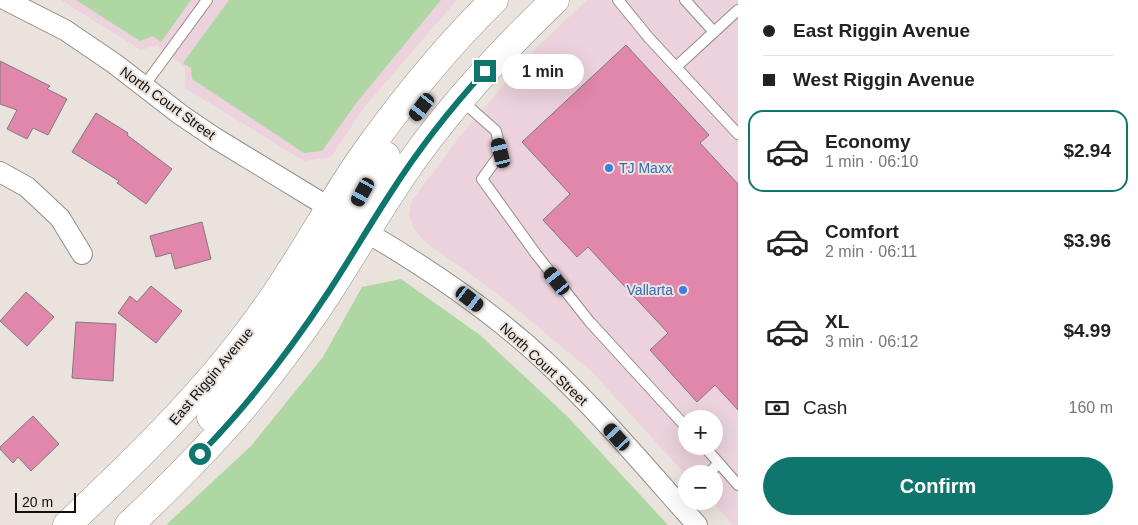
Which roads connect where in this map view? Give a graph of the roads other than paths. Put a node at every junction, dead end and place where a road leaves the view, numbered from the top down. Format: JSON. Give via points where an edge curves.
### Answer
{"nodes":[{"id":1,"x":6,"y":0,"type":"edge"},
{"id":2,"x":207,"y":0,"type":"edge"},
{"id":3,"x":494,"y":0,"type":"edge"},
{"id":4,"x":502,"y":0,"type":"edge"},
{"id":5,"x":555,"y":0,"type":"edge"},
{"id":6,"x":618,"y":0,"type":"edge"},
{"id":7,"x":685,"y":0,"type":"edge"},
{"id":8,"x":738,"y":10,"type":"edge"},
{"id":9,"x":714,"y":32,"type":"junction"},
{"id":10,"x":676,"y":67,"type":"junction"},
{"id":11,"x":144,"y":86,"type":"junction"},
{"id":12,"x":459,"y":99,"type":"junction"},
{"id":13,"x":738,"y":134,"type":"edge"},
{"id":14,"x":0,"y":172,"type":"edge"},
{"id":15,"x":330,"y":208,"type":"junction"},
{"id":16,"x":366,"y":232,"type":"junction"},
{"id":17,"x":82,"y":254,"type":"dead end"},
{"id":18,"x":678,"y":418,"type":"edge"},
{"id":19,"x":712,"y":455,"type":"edge"},
{"id":20,"x":719,"y":463,"type":"joint"},
{"id":21,"x":738,"y":485,"type":"edge"},
{"id":22,"x":161,"y":494,"type":"junction"},
{"id":23,"x":678,"y":494,"type":"edge"},
{"id":24,"x":688,"y":510,"type":"edge"},
{"id":25,"x":67,"y":525,"type":"edge"},
{"id":26,"x":129,"y":525,"type":"edge"},
{"id":27,"x":697,"y":525,"type":"edge"}],
"edges":[{"from":1,"to":11,"type":"street","name":"North Court Street","via":[[65,30]]},
{"from":2,"to":11,"type":"lane"},
{"from":3,"to":15,"type":"main road","name":"East Riggin Avenue","via":[[398,110]]},
{"from":4,"to":16,"type":"main road","via":[[464,56],[371,178],[355,207],[356,221]]},
{"from":5,"to":12,"type":"main road"},
{"from":6,"to":10,"type":"lane"},
{"from":7,"to":9,"type":"lane"},
{"from":8,"to":9,"type":"lane"},
{"from":9,"to":10,"type":"lane"},
{"from":10,"to":13,"type":"lane"},
{"from":11,"to":15,"type":"street","name":"North Court Street","via":[[230,148]]},
{"from":12,"to":16,"type":"main road","via":[[415,157]]},
{"from":12,"to":18,"type":"lane","via":[[496,131],[501,153],[482,179],[589,321]]},
{"from":14,"to":17,"type":"street","via":[[26,188],[60,218]]},
{"from":15,"to":22,"type":"main road","via":[[338,220],[340,236],[336,243],[283,324],[193,441]]},
{"from":15,"to":25,"type":"main road","name":"East Riggin Avenue","via":[[288,277],[222,367],[148,448]]},
{"from":16,"to":22,"type":"main road","via":[[306,326],[266,379],[223,430]]},
{"from":16,"to":23,"type":"street","name":"North Court Street","via":[[443,280],[532,350]]},
{"from":19,"to":20,"type":"lane"},
{"from":20,"to":21,"type":"lane"},
{"from":22,"to":26,"type":"main road"},
{"from":24,"to":27,"type":"street","name":"North Court Street"}]}
